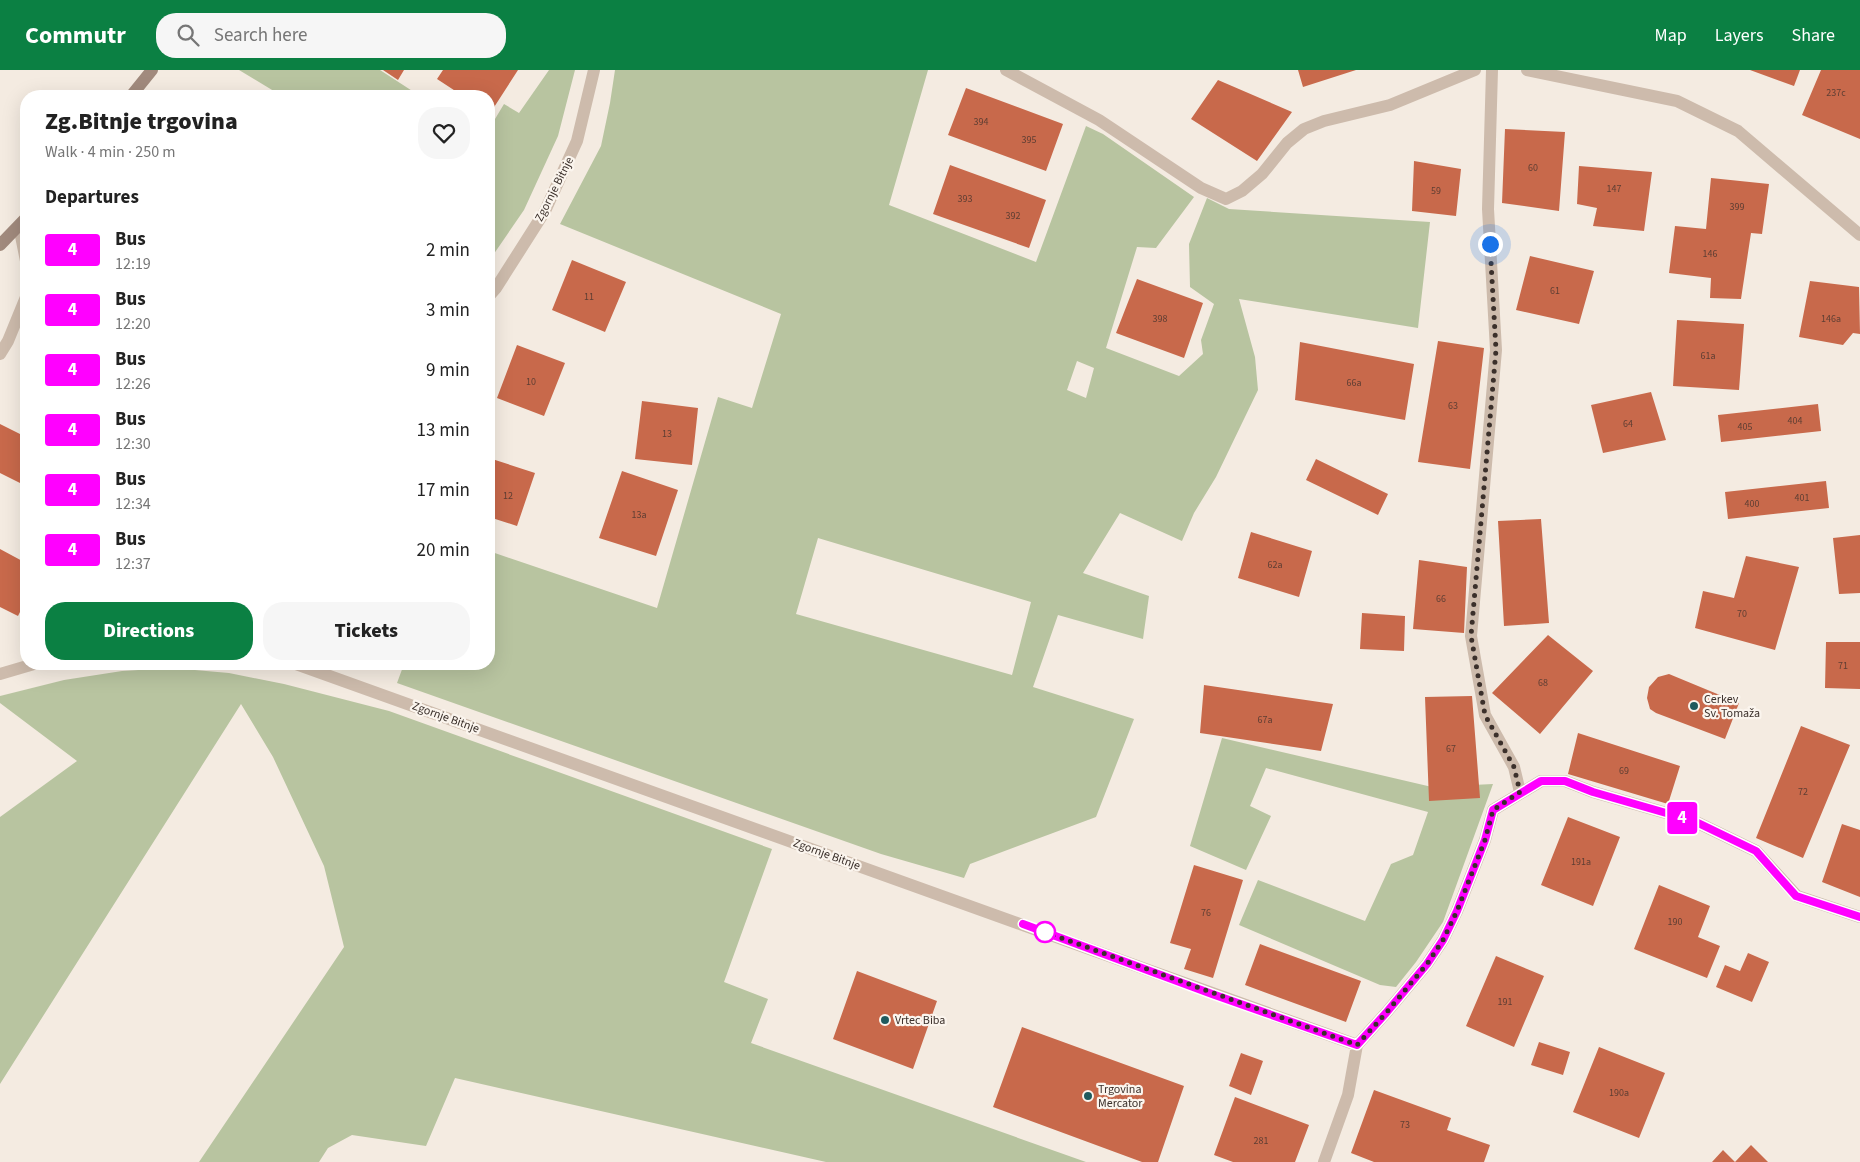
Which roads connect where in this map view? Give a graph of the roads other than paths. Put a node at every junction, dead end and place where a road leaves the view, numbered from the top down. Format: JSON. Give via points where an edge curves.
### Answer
{"nodes":[{"id":1,"x":152,"y":70,"type":"edge"},
{"id":2,"x":594,"y":70,"type":"edge"},
{"id":3,"x":1006,"y":70,"type":"edge"},
{"id":4,"x":1475,"y":70,"type":"edge"},
{"id":5,"x":1492,"y":70,"type":"edge"},
{"id":6,"x":1527,"y":70,"type":"edge"},
{"id":7,"x":136,"y":90,"type":"edge"},
{"id":8,"x":20,"y":225,"type":"edge"},
{"id":9,"x":1860,"y":236,"type":"edge"},
{"id":10,"x":0,"y":245,"type":"edge"},
{"id":11,"x":495,"y":289,"type":"edge"},
{"id":12,"x":20,"y":312,"type":"edge"},
{"id":13,"x":0,"y":354,"type":"edge"},
{"id":14,"x":20,"y":667,"type":"edge"},
{"id":15,"x":313,"y":670,"type":"edge"},
{"id":16,"x":0,"y":674,"type":"edge"},
{"id":17,"x":1520,"y":792,"type":"junction"},
{"id":18,"x":1860,"y":917,"type":"edge"},
{"id":19,"x":1357,"y":1045,"type":"junction"},
{"id":20,"x":1324,"y":1162,"type":"edge"}],
"edges":[{"from":1,"to":7,"type":"main road"},
{"from":2,"to":11,"type":"street","name":"Zgornje Bitnje","via":[[578,141],[545,211]]},
{"from":3,"to":4,"type":"street","via":[[1099,120],[1201,188],[1226,199],[1242,191],[1262,174],[1287,143],[1304,129],[1390,105]]},
{"from":5,"to":17,"type":"street","via":[[1488,209],[1496,350],[1471,636],[1485,715],[1514,767]]},
{"from":6,"to":9,"type":"street","via":[[1677,101],[1738,132]]},
{"from":8,"to":10,"type":"main road"},
{"from":12,"to":13,"type":"street"},
{"from":14,"to":16,"type":"street"},
{"from":15,"to":19,"type":"street","name":"Zgornje Bitnje"},
{"from":17,"to":18,"type":"street","via":[[1541,781],[1565,781],[1694,821],[1756,851],[1796,896]]},
{"from":17,"to":19,"type":"street","via":[[1493,810],[1485,840],[1443,940],[1427,964]]},
{"from":19,"to":20,"type":"street","via":[[1348,1096]]}]}
